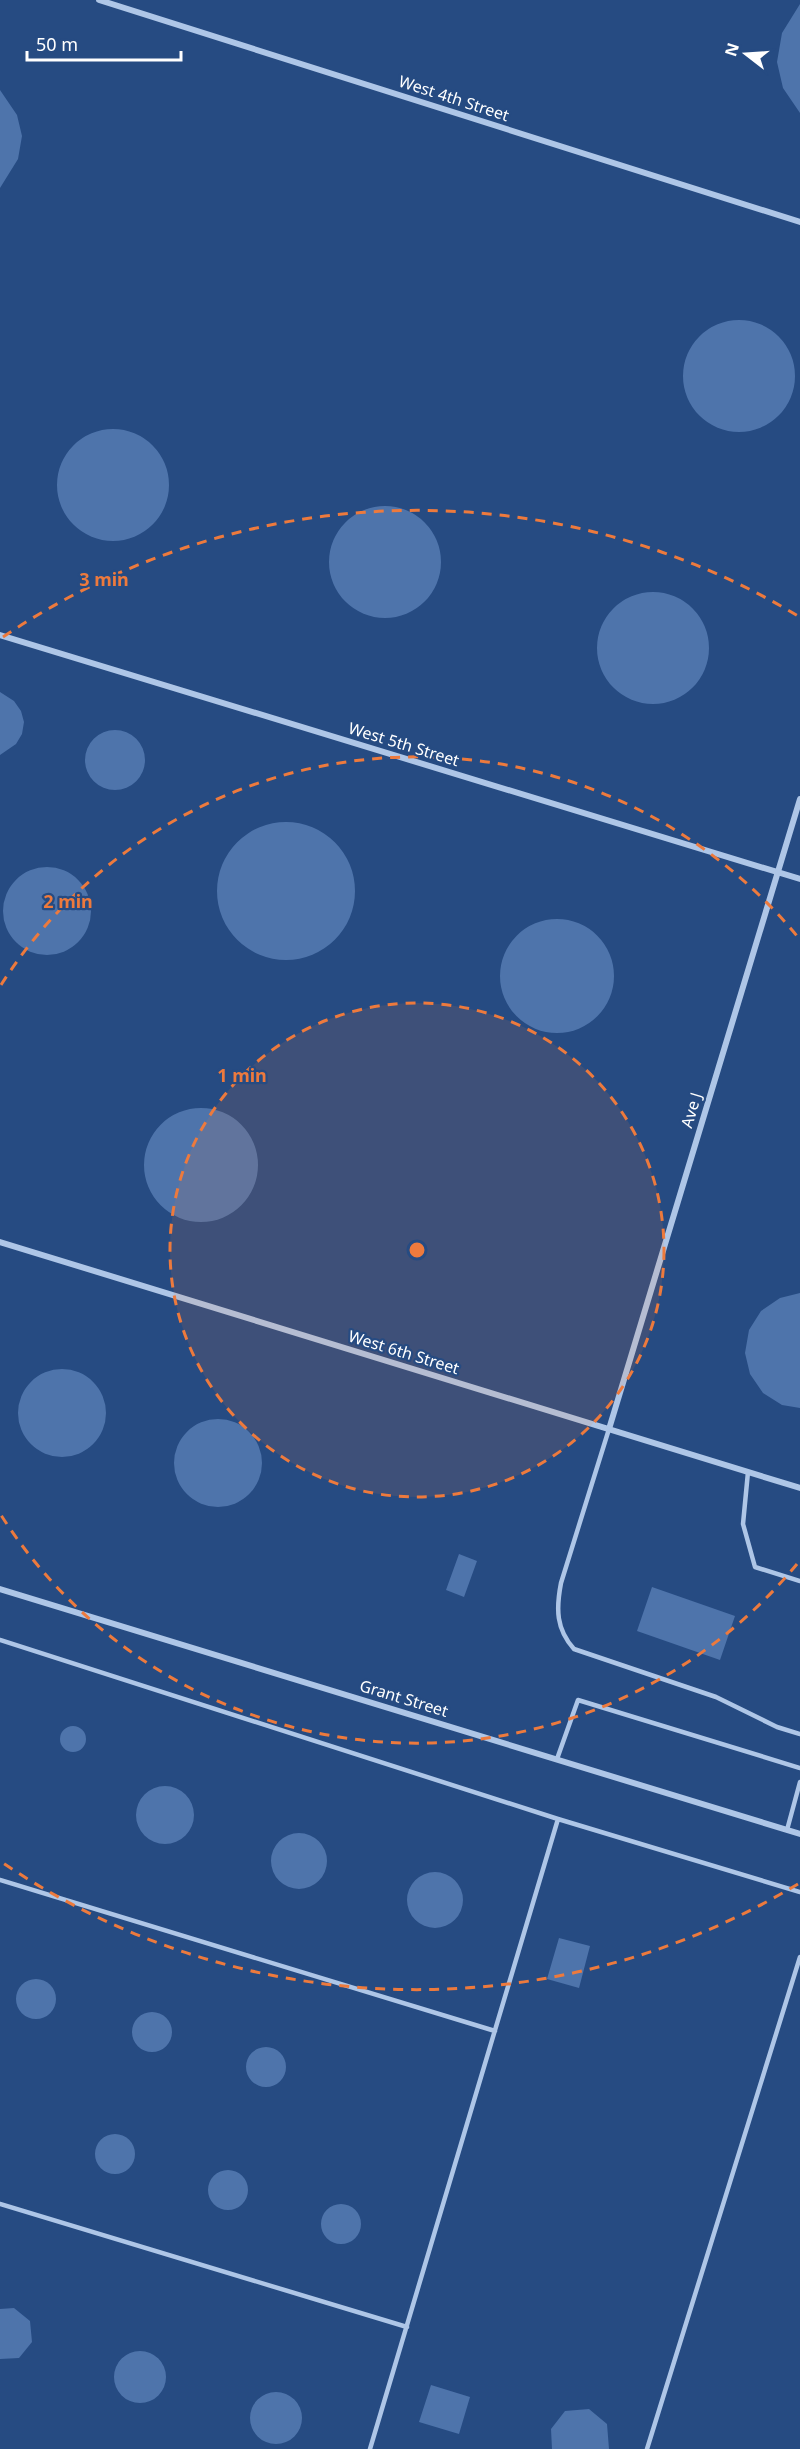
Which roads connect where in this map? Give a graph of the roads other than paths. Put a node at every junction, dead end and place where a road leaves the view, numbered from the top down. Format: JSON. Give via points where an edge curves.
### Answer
{"nodes":[{"id":1,"x":99,"y":0,"type":"edge"},
{"id":2,"x":800,"y":222,"type":"edge"},
{"id":3,"x":0,"y":635,"type":"edge"},
{"id":4,"x":800,"y":799,"type":"edge"},
{"id":5,"x":777,"y":872,"type":"junction"},
{"id":6,"x":800,"y":879,"type":"edge"},
{"id":7,"x":0,"y":1242,"type":"edge"},
{"id":8,"x":609,"y":1429,"type":"junction"},
{"id":9,"x":748,"y":1472,"type":"junction"},
{"id":10,"x":800,"y":1488,"type":"edge"},
{"id":11,"x":800,"y":1581,"type":"edge"},
{"id":12,"x":0,"y":1589,"type":"edge"},
{"id":13,"x":0,"y":1640,"type":"edge"},
{"id":14,"x":800,"y":1734,"type":"edge"},
{"id":15,"x":557,"y":1760,"type":"junction"},
{"id":16,"x":800,"y":1768,"type":"edge"},
{"id":17,"x":800,"y":1782,"type":"edge"},
{"id":18,"x":558,"y":1818,"type":"junction"},
{"id":19,"x":787,"y":1830,"type":"junction"},
{"id":20,"x":800,"y":1834,"type":"edge"},
{"id":21,"x":0,"y":1880,"type":"edge"},
{"id":22,"x":800,"y":1892,"type":"edge"},
{"id":23,"x":800,"y":1957,"type":"edge"},
{"id":24,"x":495,"y":2031,"type":"junction"},
{"id":25,"x":0,"y":2204,"type":"edge"},
{"id":26,"x":407,"y":2327,"type":"junction"},
{"id":27,"x":370,"y":2449,"type":"edge"},
{"id":28,"x":647,"y":2449,"type":"edge"}],
"edges":[{"from":1,"to":2,"type":"street","name":"West 4th Street"},
{"from":3,"to":5,"type":"street","name":"West 5th Street"},
{"from":4,"to":5,"type":"street","name":"Ave J"},
{"from":5,"to":6,"type":"street","name":"West 5th Street"},
{"from":5,"to":8,"type":"street","name":"Ave J"},
{"from":7,"to":8,"type":"street","name":"West 6th Street"},
{"from":8,"to":9,"type":"street","name":"West 6th Street"},
{"from":8,"to":14,"type":"lane","via":[[561,1583],[557,1604],[563,1637],[582,1653],[716,1697]]},
{"from":9,"to":10,"type":"street","name":"West 6th Street"},
{"from":9,"to":11,"type":"lane","via":[[743,1524],[755,1567]]},
{"from":12,"to":15,"type":"street","name":"Grant Street"},
{"from":13,"to":18,"type":"lane"},
{"from":15,"to":16,"type":"lane","via":[[578,1700]]},
{"from":15,"to":19,"type":"street","name":"Grant Street"},
{"from":17,"to":19,"type":"lane"},
{"from":18,"to":22,"type":"lane"},
{"from":18,"to":24,"type":"lane"},
{"from":19,"to":20,"type":"street","name":"Grant Street"},
{"from":21,"to":24,"type":"lane"},
{"from":23,"to":28,"type":"lane"},
{"from":24,"to":26,"type":"lane"},
{"from":25,"to":26,"type":"lane"},
{"from":26,"to":27,"type":"lane"}]}
